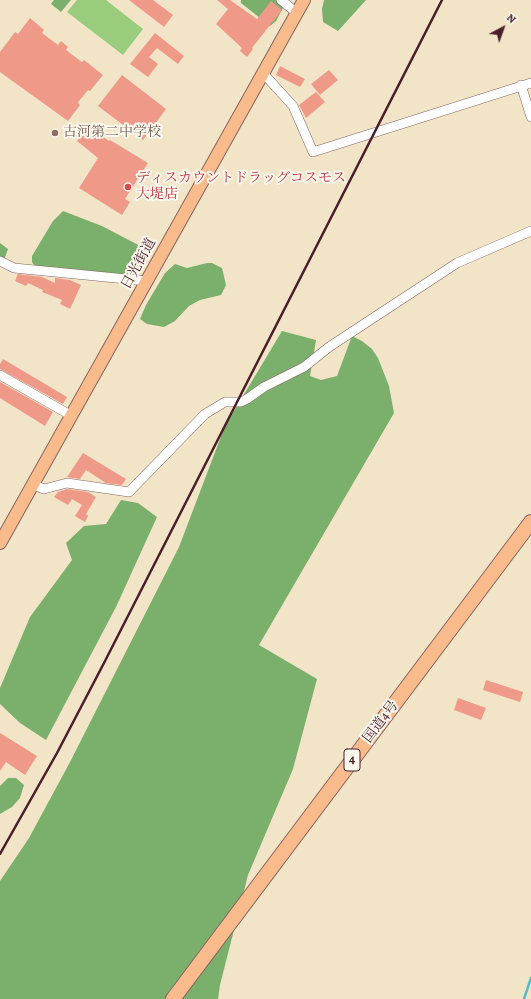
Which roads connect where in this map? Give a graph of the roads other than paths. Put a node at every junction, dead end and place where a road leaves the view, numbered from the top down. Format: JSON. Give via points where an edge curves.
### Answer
{"nodes":[{"id":1,"x":281,"y":0,"type":"edge"},
{"id":2,"x":304,"y":0,"type":"edge"},
{"id":3,"x":297,"y":13,"type":"junction"},
{"id":4,"x":263,"y":73,"type":"junction"},
{"id":5,"x":531,"y":83,"type":"edge"},
{"id":6,"x":521,"y":85,"type":"junction"},
{"id":7,"x":531,"y":117,"type":"edge"},
{"id":8,"x":531,"y":231,"type":"edge"},
{"id":9,"x":0,"y":261,"type":"edge"},
{"id":10,"x":147,"y":281,"type":"junction"},
{"id":11,"x":0,"y":375,"type":"edge"},
{"id":12,"x":72,"y":416,"type":"junction"},
{"id":13,"x":34,"y":484,"type":"junction"},
{"id":14,"x":531,"y":522,"type":"edge"},
{"id":15,"x":0,"y":543,"type":"edge"},
{"id":16,"x":173,"y":999,"type":"edge"}],
"edges":[{"from":1,"to":3,"type":"street"},
{"from":2,"to":3,"type":"main road","name":"日光街道"},
{"from":3,"to":4,"type":"main road","name":"日光街道"},
{"from":4,"to":6,"type":"street","via":[[293,106],[313,152],[376,134]]},
{"from":4,"to":10,"type":"main road","name":"日光街道"},
{"from":5,"to":6,"type":"street"},
{"from":6,"to":7,"type":"street"},
{"from":8,"to":13,"type":"street","via":[[457,263],[329,347],[304,367],[264,387],[248,400],[225,402],[205,414],[129,492],[67,483],[44,489]]},
{"from":9,"to":10,"type":"street","via":[[14,268]]},
{"from":10,"to":12,"type":"main road","name":"日光街道"},
{"from":11,"to":12,"type":"street"},
{"from":12,"to":13,"type":"main road","name":"日光街道"},
{"from":13,"to":15,"type":"main road","name":"日光街道"},
{"from":14,"to":16,"type":"highway","name":"国道4号","number":"4"}]}
